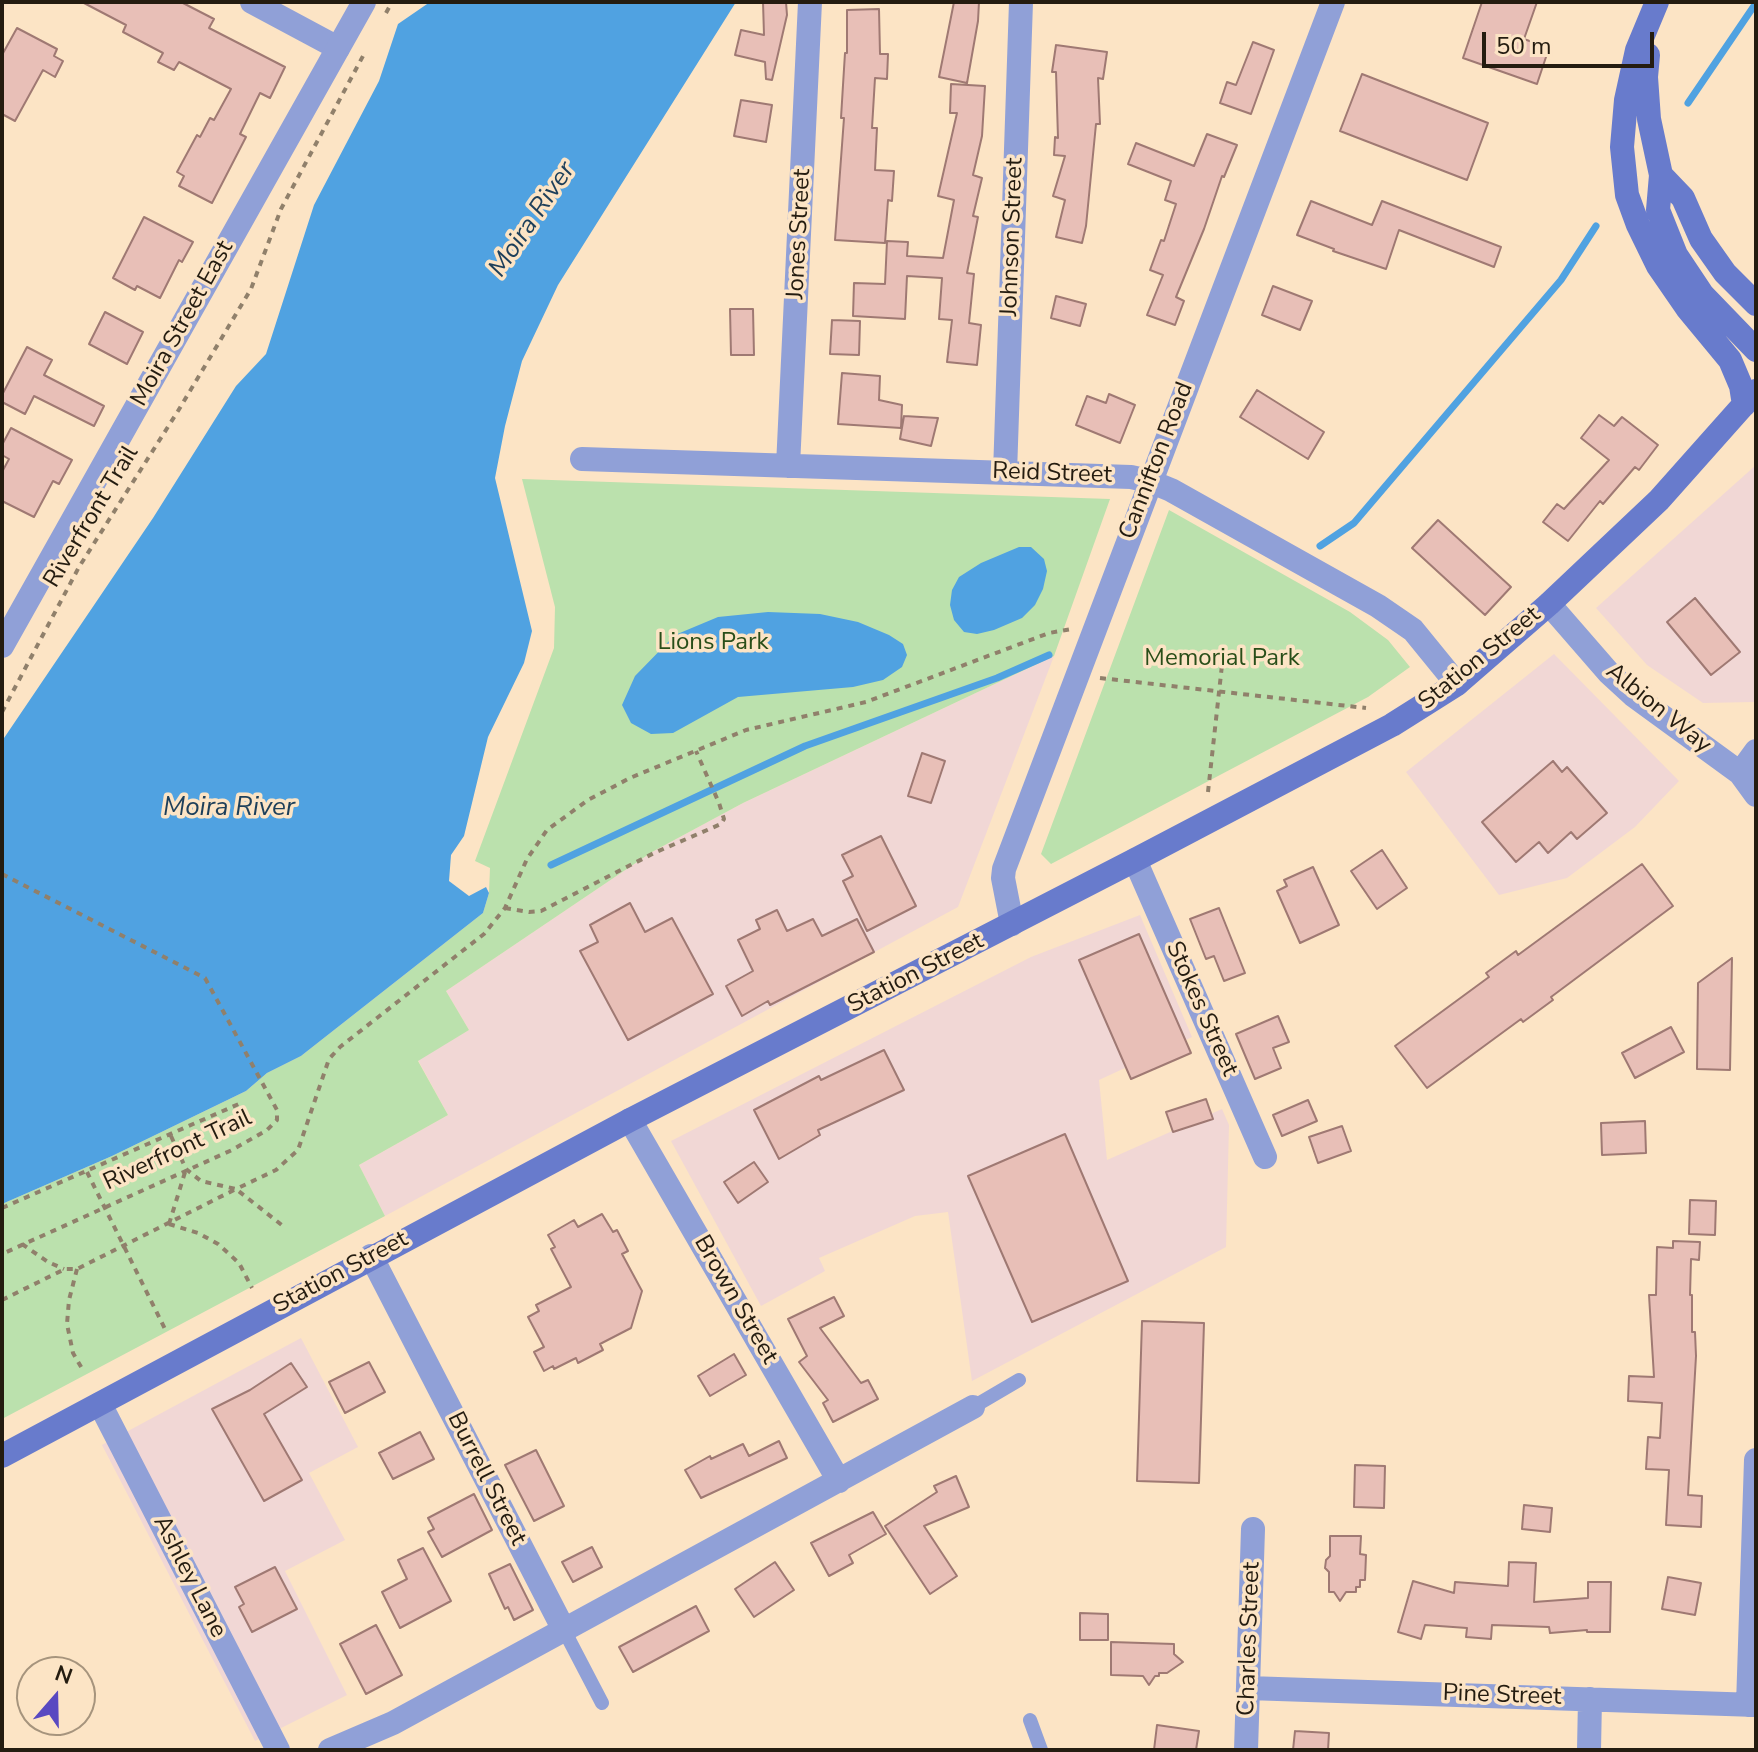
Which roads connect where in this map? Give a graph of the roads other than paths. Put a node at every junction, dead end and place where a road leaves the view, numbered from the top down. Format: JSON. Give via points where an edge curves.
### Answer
{"nodes":[{"id":1,"x":252,"y":2,"type":"edge"},
{"id":2,"x":364,"y":2,"type":"edge"},
{"id":3,"x":810,"y":2,"type":"edge"},
{"id":4,"x":1021,"y":2,"type":"edge"},
{"id":5,"x":1333,"y":2,"type":"edge"},
{"id":6,"x":1658,"y":2,"type":"edge"},
{"id":7,"x":338,"y":48,"type":"junction"},
{"id":8,"x":1661,"y":175,"type":"junction"},
{"id":9,"x":1756,"y":304,"type":"edge"},
{"id":10,"x":1756,"y":350,"type":"edge"},
{"id":11,"x":1748,"y":406,"type":"edge"},
{"id":12,"x":582,"y":459,"type":"dead end"},
{"id":13,"x":788,"y":466,"type":"junction"},
{"id":14,"x":1005,"y":473,"type":"junction"},
{"id":15,"x":1149,"y":481,"type":"junction"},
{"id":16,"x":1549,"y":604,"type":"junction"},
{"id":17,"x":2,"y":646,"type":"edge"},
{"id":18,"x":1457,"y":684,"type":"junction"},
{"id":19,"x":1756,"y":751,"type":"edge"},
{"id":20,"x":1740,"y":773,"type":"junction"},
{"id":21,"x":1756,"y":795,"type":"edge"},
{"id":22,"x":1135,"y":860,"type":"junction"},
{"id":23,"x":1012,"y":924,"type":"junction"},
{"id":24,"x":630,"y":1120,"type":"junction"},
{"id":25,"x":1265,"y":1157,"type":"dead end"},
{"id":26,"x":371,"y":1256,"type":"junction"},
{"id":27,"x":1019,"y":1380,"type":"dead end"},
{"id":28,"x":100,"y":1404,"type":"junction"},
{"id":29,"x":973,"y":1407,"type":"joint"},
{"id":30,"x":2,"y":1456,"type":"edge"},
{"id":31,"x":1756,"y":1460,"type":"edge"},
{"id":32,"x":839,"y":1481,"type":"junction"},
{"id":33,"x":1253,"y":1529,"type":"dead end"},
{"id":34,"x":565,"y":1632,"type":"junction"},
{"id":35,"x":1248,"y":1688,"type":"junction"},
{"id":36,"x":1590,"y":1699,"type":"junction"},
{"id":37,"x":602,"y":1703,"type":"dead end"},
{"id":38,"x":1752,"y":1705,"type":"edge"},
{"id":39,"x":1030,"y":1720,"type":"dead end"},
{"id":40,"x":278,"y":1750,"type":"edge"},
{"id":41,"x":330,"y":1750,"type":"edge"},
{"id":42,"x":1041,"y":1750,"type":"edge"},
{"id":43,"x":1246,"y":1750,"type":"edge"},
{"id":44,"x":1589,"y":1750,"type":"edge"}],
"edges":[{"from":1,"to":7,"type":"street"},
{"from":2,"to":7,"type":"street","name":"Moira Street East"},
{"from":3,"to":13,"type":"street","name":"Jones Street"},
{"from":4,"to":14,"type":"street","name":"Johnson Street"},
{"from":5,"to":15,"type":"street","name":"Cannifton Road"},
{"from":6,"to":8,"type":"main road","via":[[1646,77]]},
{"from":6,"to":11,"type":"main road","via":[[1637,50],[1626,100],[1622,147],[1627,195],[1658,266],[1730,360]]},
{"from":7,"to":17,"type":"street","name":"Moira Street East"},
{"from":8,"to":9,"type":"main road","via":[[1683,198],[1701,239],[1725,273]]},
{"from":8,"to":10,"type":"main road","via":[[1658,210],[1676,255],[1702,294]]},
{"from":11,"to":16,"type":"main road","name":"Station Street"},
{"from":12,"to":13,"type":"street","name":"Reid Street"},
{"from":13,"to":14,"type":"street","name":"Reid Street"},
{"from":14,"to":15,"type":"street","name":"Reid Street"},
{"from":15,"to":18,"type":"street","name":"Reid Street","via":[[1378,606],[1413,630]]},
{"from":15,"to":23,"type":"street","name":"Cannifton Road","via":[[1004,869]]},
{"from":16,"to":18,"type":"main road","name":"Station Street"},
{"from":16,"to":20,"type":"street","name":"Albion Way","via":[[1633,695]]},
{"from":18,"to":22,"type":"main road","name":"Station Street","via":[[1392,725]]},
{"from":19,"to":20,"type":"street"},
{"from":20,"to":21,"type":"street","name":"Albion Way"},
{"from":22,"to":23,"type":"main road","name":"Station Street"},
{"from":22,"to":25,"type":"street","name":"Stokes Street"},
{"from":23,"to":24,"type":"main road","name":"Station Street"},
{"from":24,"to":26,"type":"main road","name":"Station Street"},
{"from":24,"to":32,"type":"street","name":"Brown Street"},
{"from":26,"to":28,"type":"main road","name":"Station Street"},
{"from":26,"to":34,"type":"street","name":"Burrell Street"},
{"from":27,"to":29,"type":"lane"},
{"from":28,"to":30,"type":"main road","name":"Station Street"},
{"from":28,"to":40,"type":"street","name":"Ashley Lane"},
{"from":29,"to":32,"type":"street"},
{"from":31,"to":38,"type":"street"},
{"from":32,"to":34,"type":"street"},
{"from":33,"to":35,"type":"street","name":"Charles Street"},
{"from":34,"to":37,"type":"lane","name":"Burrell Street"},
{"from":34,"to":41,"type":"street","via":[[393,1723]]},
{"from":35,"to":36,"type":"street","name":"Pine Street"},
{"from":35,"to":43,"type":"street","name":"Charles Street"},
{"from":36,"to":38,"type":"street","name":"Pine Street"},
{"from":36,"to":44,"type":"street"},
{"from":39,"to":42,"type":"lane"}]}
